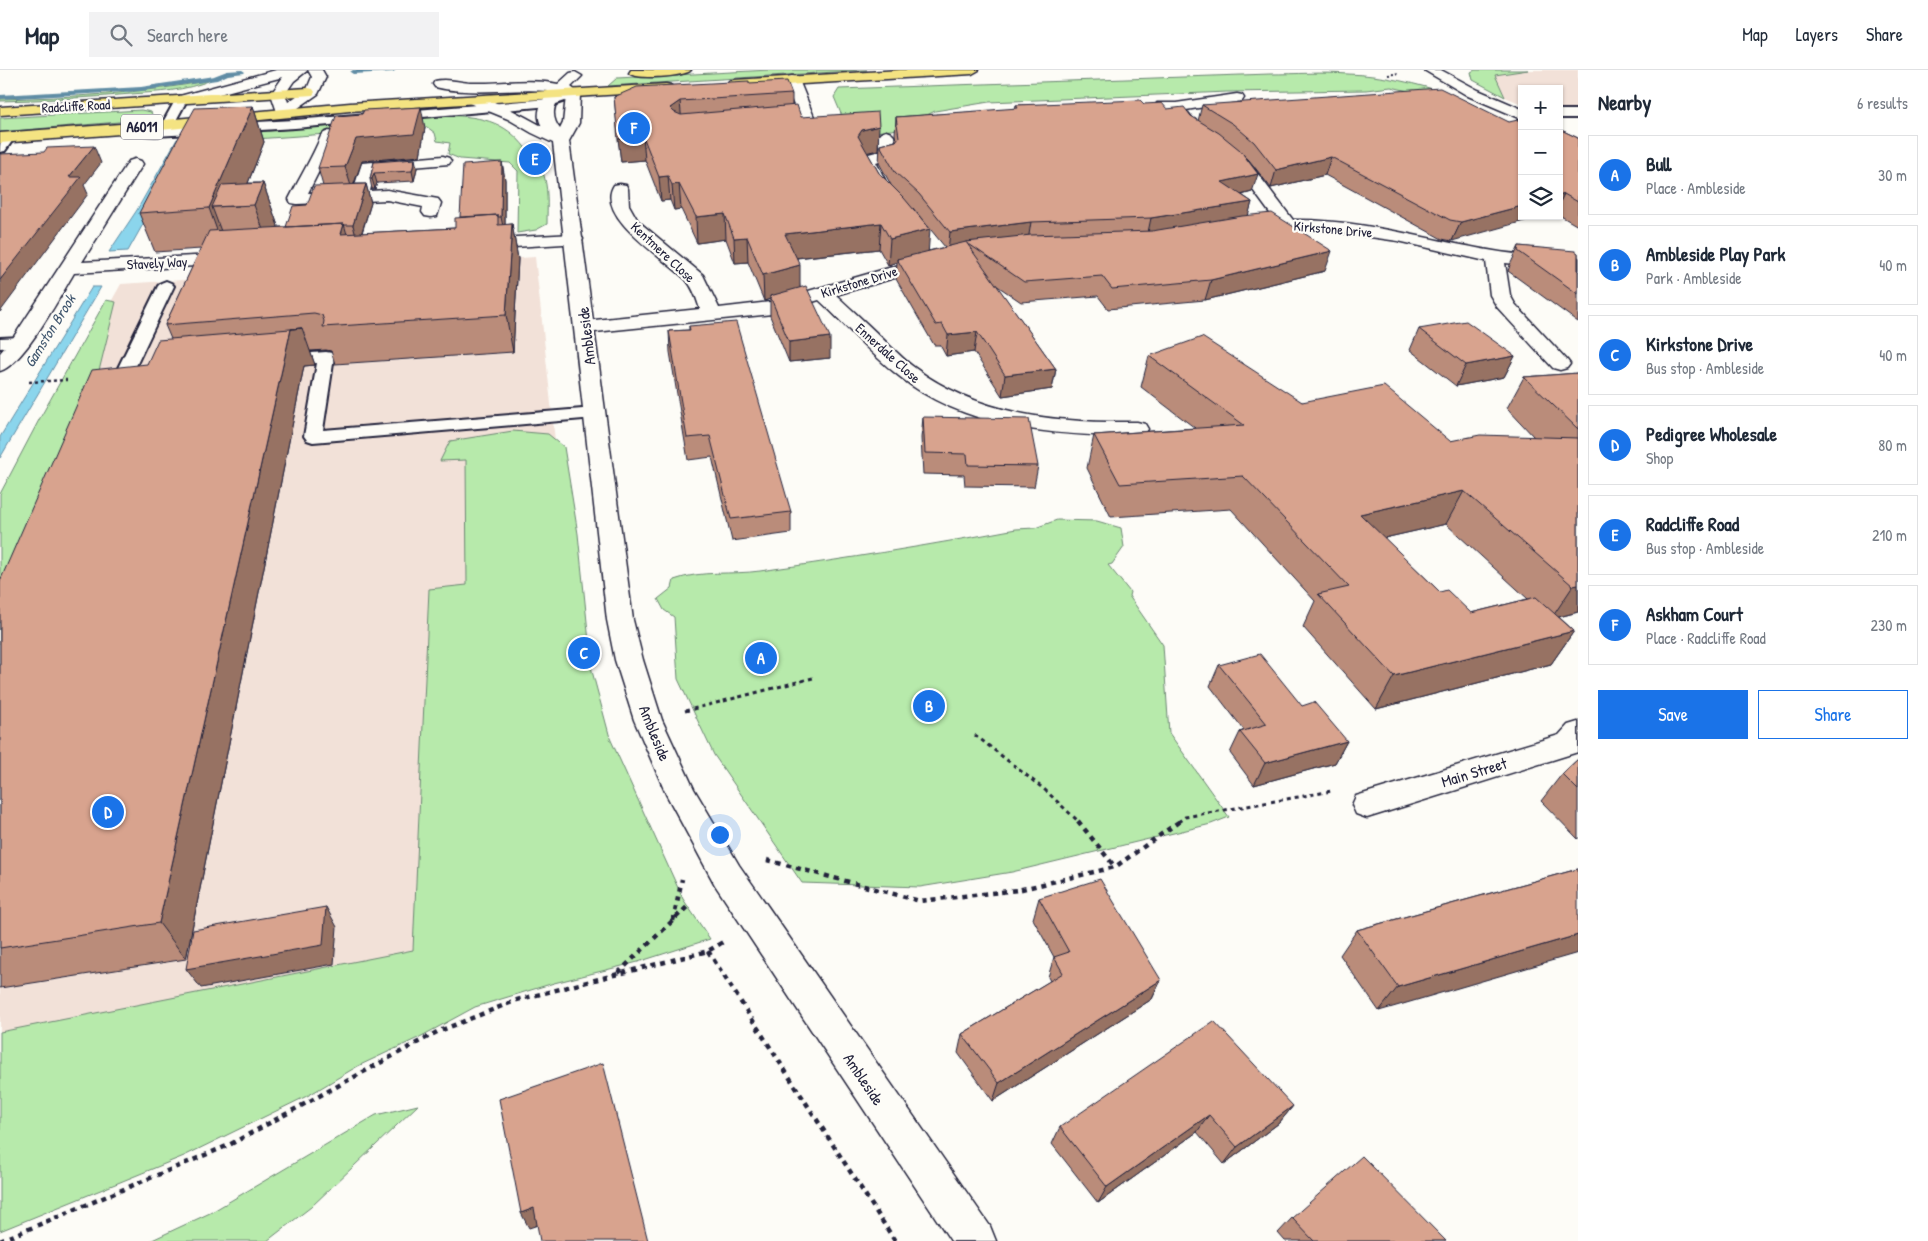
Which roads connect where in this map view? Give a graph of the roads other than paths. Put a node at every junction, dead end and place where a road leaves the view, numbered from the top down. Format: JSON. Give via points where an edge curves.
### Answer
{"nodes":[{"id":1,"x":292,"y":70,"type":"edge"},
{"id":2,"x":302,"y":70,"type":"edge"},
{"id":3,"x":315,"y":70,"type":"edge"},
{"id":4,"x":684,"y":70,"type":"edge"},
{"id":5,"x":972,"y":70,"type":"edge"},
{"id":6,"x":1430,"y":70,"type":"edge"},
{"id":7,"x":624,"y":73,"type":"dead end"},
{"id":8,"x":580,"y":76,"type":"joint"},
{"id":9,"x":792,"y":80,"type":"junction"},
{"id":10,"x":440,"y":84,"type":"junction"},
{"id":11,"x":422,"y":85,"type":"dead end"},
{"id":12,"x":723,"y":85,"type":"edge"},
{"id":13,"x":683,"y":87,"type":"edge"},
{"id":14,"x":328,"y":90,"type":"dead end"},
{"id":15,"x":313,"y":92,"type":"junction"},
{"id":16,"x":278,"y":94,"type":"junction"},
{"id":17,"x":559,"y":95,"type":"junction"},
{"id":18,"x":1237,"y":98,"type":"dead end"},
{"id":19,"x":181,"y":100,"type":"junction"},
{"id":20,"x":474,"y":100,"type":"junction"},
{"id":21,"x":1150,"y":105,"type":"edge"},
{"id":22,"x":494,"y":108,"type":"junction"},
{"id":23,"x":1176,"y":108,"type":"junction"},
{"id":24,"x":0,"y":111,"type":"edge"},
{"id":25,"x":283,"y":112,"type":"junction"},
{"id":26,"x":1518,"y":113,"type":"edge"},
{"id":27,"x":1563,"y":114,"type":"edge"},
{"id":28,"x":1578,"y":114,"type":"edge"},
{"id":29,"x":168,"y":124,"type":"junction"},
{"id":30,"x":761,"y":127,"type":"edge"},
{"id":31,"x":120,"y":129,"type":"junction"},
{"id":32,"x":329,"y":136,"type":"edge"},
{"id":33,"x":886,"y":136,"type":"dead end"},
{"id":34,"x":562,"y":141,"type":"junction"},
{"id":35,"x":3,"y":147,"type":"edge"},
{"id":36,"x":443,"y":161,"type":"dead end"},
{"id":37,"x":135,"y":164,"type":"dead end"},
{"id":38,"x":620,"y":189,"type":"dead end"},
{"id":39,"x":361,"y":194,"type":"junction"},
{"id":40,"x":297,"y":199,"type":"junction"},
{"id":41,"x":891,"y":199,"type":"edge"},
{"id":42,"x":431,"y":212,"type":"dead end"},
{"id":43,"x":291,"y":217,"type":"edge"},
{"id":44,"x":1287,"y":224,"type":"junction"},
{"id":45,"x":1236,"y":228,"type":"edge"},
{"id":46,"x":574,"y":238,"type":"junction"},
{"id":47,"x":457,"y":245,"type":"edge"},
{"id":48,"x":942,"y":253,"type":"edge"},
{"id":49,"x":1495,"y":257,"type":"junction"},
{"id":50,"x":250,"y":258,"type":"edge"},
{"id":51,"x":1578,"y":264,"type":"edge"},
{"id":52,"x":68,"y":268,"type":"junction"},
{"id":53,"x":166,"y":286,"type":"dead end"},
{"id":54,"x":823,"y":293,"type":"junction"},
{"id":55,"x":711,"y":314,"type":"junction"},
{"id":56,"x":585,"y":327,"type":"junction"},
{"id":57,"x":21,"y":342,"type":"junction"},
{"id":58,"x":0,"y":343,"type":"edge"},
{"id":59,"x":268,"y":362,"type":"edge"},
{"id":60,"x":1560,"y":364,"type":"dead end"},
{"id":61,"x":0,"y":365,"type":"edge"},
{"id":62,"x":163,"y":370,"type":"edge"},
{"id":63,"x":595,"y":413,"type":"junction"},
{"id":64,"x":1137,"y":429,"type":"dead end"},
{"id":65,"x":1578,"y":733,"type":"edge"},
{"id":66,"x":1367,"y":806,"type":"road end"},
{"id":67,"x":971,"y":1240,"type":"edge"}],
"edges":[{"from":1,"to":19,"type":"street","name":"Radcliffe Road","number":"A6011"},
{"from":2,"to":16,"type":"street","via":[[289,78]]},
{"from":3,"to":15,"type":"street","via":[[319,77]]},
{"from":4,"to":7,"type":"highway"},
{"from":5,"to":9,"type":"highway"},
{"from":6,"to":26,"type":"street"},
{"from":8,"to":10,"type":"highway"},
{"from":8,"to":17,"type":"street"},
{"from":9,"to":12,"type":"highway"},
{"from":9,"to":30,"type":"street","via":[[806,117],[802,123]]},
{"from":10,"to":11,"type":"highway"},
{"from":10,"to":17,"type":"street"},
{"from":13,"to":17,"type":"highway","name":"Radcliffe Road","number":"A6011"},
{"from":14,"to":15,"type":"highway","name":"Radcliffe Road","number":"A6011"},
{"from":15,"to":16,"type":"highway","name":"Radcliffe Road","number":"A6011"},
{"from":15,"to":25,"type":"street"},
{"from":16,"to":19,"type":"highway","name":"Radcliffe Road","number":"A6011"},
{"from":16,"to":25,"type":"street"},
{"from":17,"to":20,"type":"highway","name":"Radcliffe Road","number":"A6011"},
{"from":17,"to":22,"type":"lane","name":"Radcliffe Road"},
{"from":17,"to":34,"type":"street","name":"Ambleside","via":[[571,123]]},
{"from":17,"to":34,"type":"street","via":[[546,109],[547,123]]},
{"from":18,"to":23,"type":"street"},
{"from":19,"to":24,"type":"highway","name":"Radcliffe Road","number":"A6011"},
{"from":19,"to":29,"type":"lane"},
{"from":20,"to":22,"type":"street"},
{"from":20,"to":25,"type":"highway","name":"Radcliffe Road","number":"A6011"},
{"from":21,"to":23,"type":"street"},
{"from":22,"to":31,"type":"lane","name":"Radcliffe Road","via":[[155,132]]},
{"from":22,"to":34,"type":"street"},
{"from":23,"to":44,"type":"street","via":[[1193,129],[1242,164]]},
{"from":25,"to":29,"type":"highway","name":"Radcliffe Road","number":"A6011"},
{"from":27,"to":28,"type":"lane"},
{"from":29,"to":31,"type":"highway","name":"Radcliffe Road","number":"A6011"},
{"from":31,"to":35,"type":"highway","name":"Radcliffe Road","number":"A6011"},
{"from":32,"to":40,"type":"street","via":[[319,162]]},
{"from":33,"to":41,"type":"street","via":[[888,154],[866,159],[884,193]]},
{"from":34,"to":46,"type":"street","name":"Ambleside"},
{"from":36,"to":39,"type":"street","via":[[368,166]]},
{"from":37,"to":52,"type":"street"},
{"from":38,"to":55,"type":"street","name":"Kentmere Close","via":[[620,206],[631,224],[696,279]]},
{"from":39,"to":40,"type":"street"},
{"from":39,"to":42,"type":"street","via":[[432,203]]},
{"from":40,"to":43,"type":"street"},
{"from":44,"to":45,"type":"street","name":"Kirkstone Drive"},
{"from":44,"to":49,"type":"street","name":"Kirkstone Drive","via":[[1348,228]]},
{"from":46,"to":47,"type":"street"},
{"from":46,"to":56,"type":"street","name":"Ambleside"},
{"from":48,"to":54,"type":"street","name":"Kirkstone Drive"},
{"from":49,"to":51,"type":"street","name":"Kirkstone Drive"},
{"from":49,"to":60,"type":"street","via":[[1500,295],[1507,307]]},
{"from":50,"to":52,"type":"street","name":"Stavely Way"},
{"from":52,"to":57,"type":"street"},
{"from":53,"to":62,"type":"lane","via":[[124,374]]},
{"from":54,"to":55,"type":"street","name":"Kirkstone Drive","via":[[772,308]]},
{"from":54,"to":64,"type":"street","name":"Ennerdale Close","via":[[906,372],[920,383],[957,401],[1022,422],[1054,428]]},
{"from":55,"to":56,"type":"street","name":"Kirkstone Drive"},
{"from":56,"to":63,"type":"street","name":"Ambleside"},
{"from":57,"to":58,"type":"lane"},
{"from":57,"to":61,"type":"street"},
{"from":59,"to":63,"type":"lane","via":[[326,357],[313,436]]},
{"from":63,"to":67,"type":"street","name":"Ambleside","via":[[620,620],[629,660],[648,720],[681,794],[727,875]]},
{"from":65,"to":66,"type":"street","name":"Main Street","via":[[1569,743]]}]}
